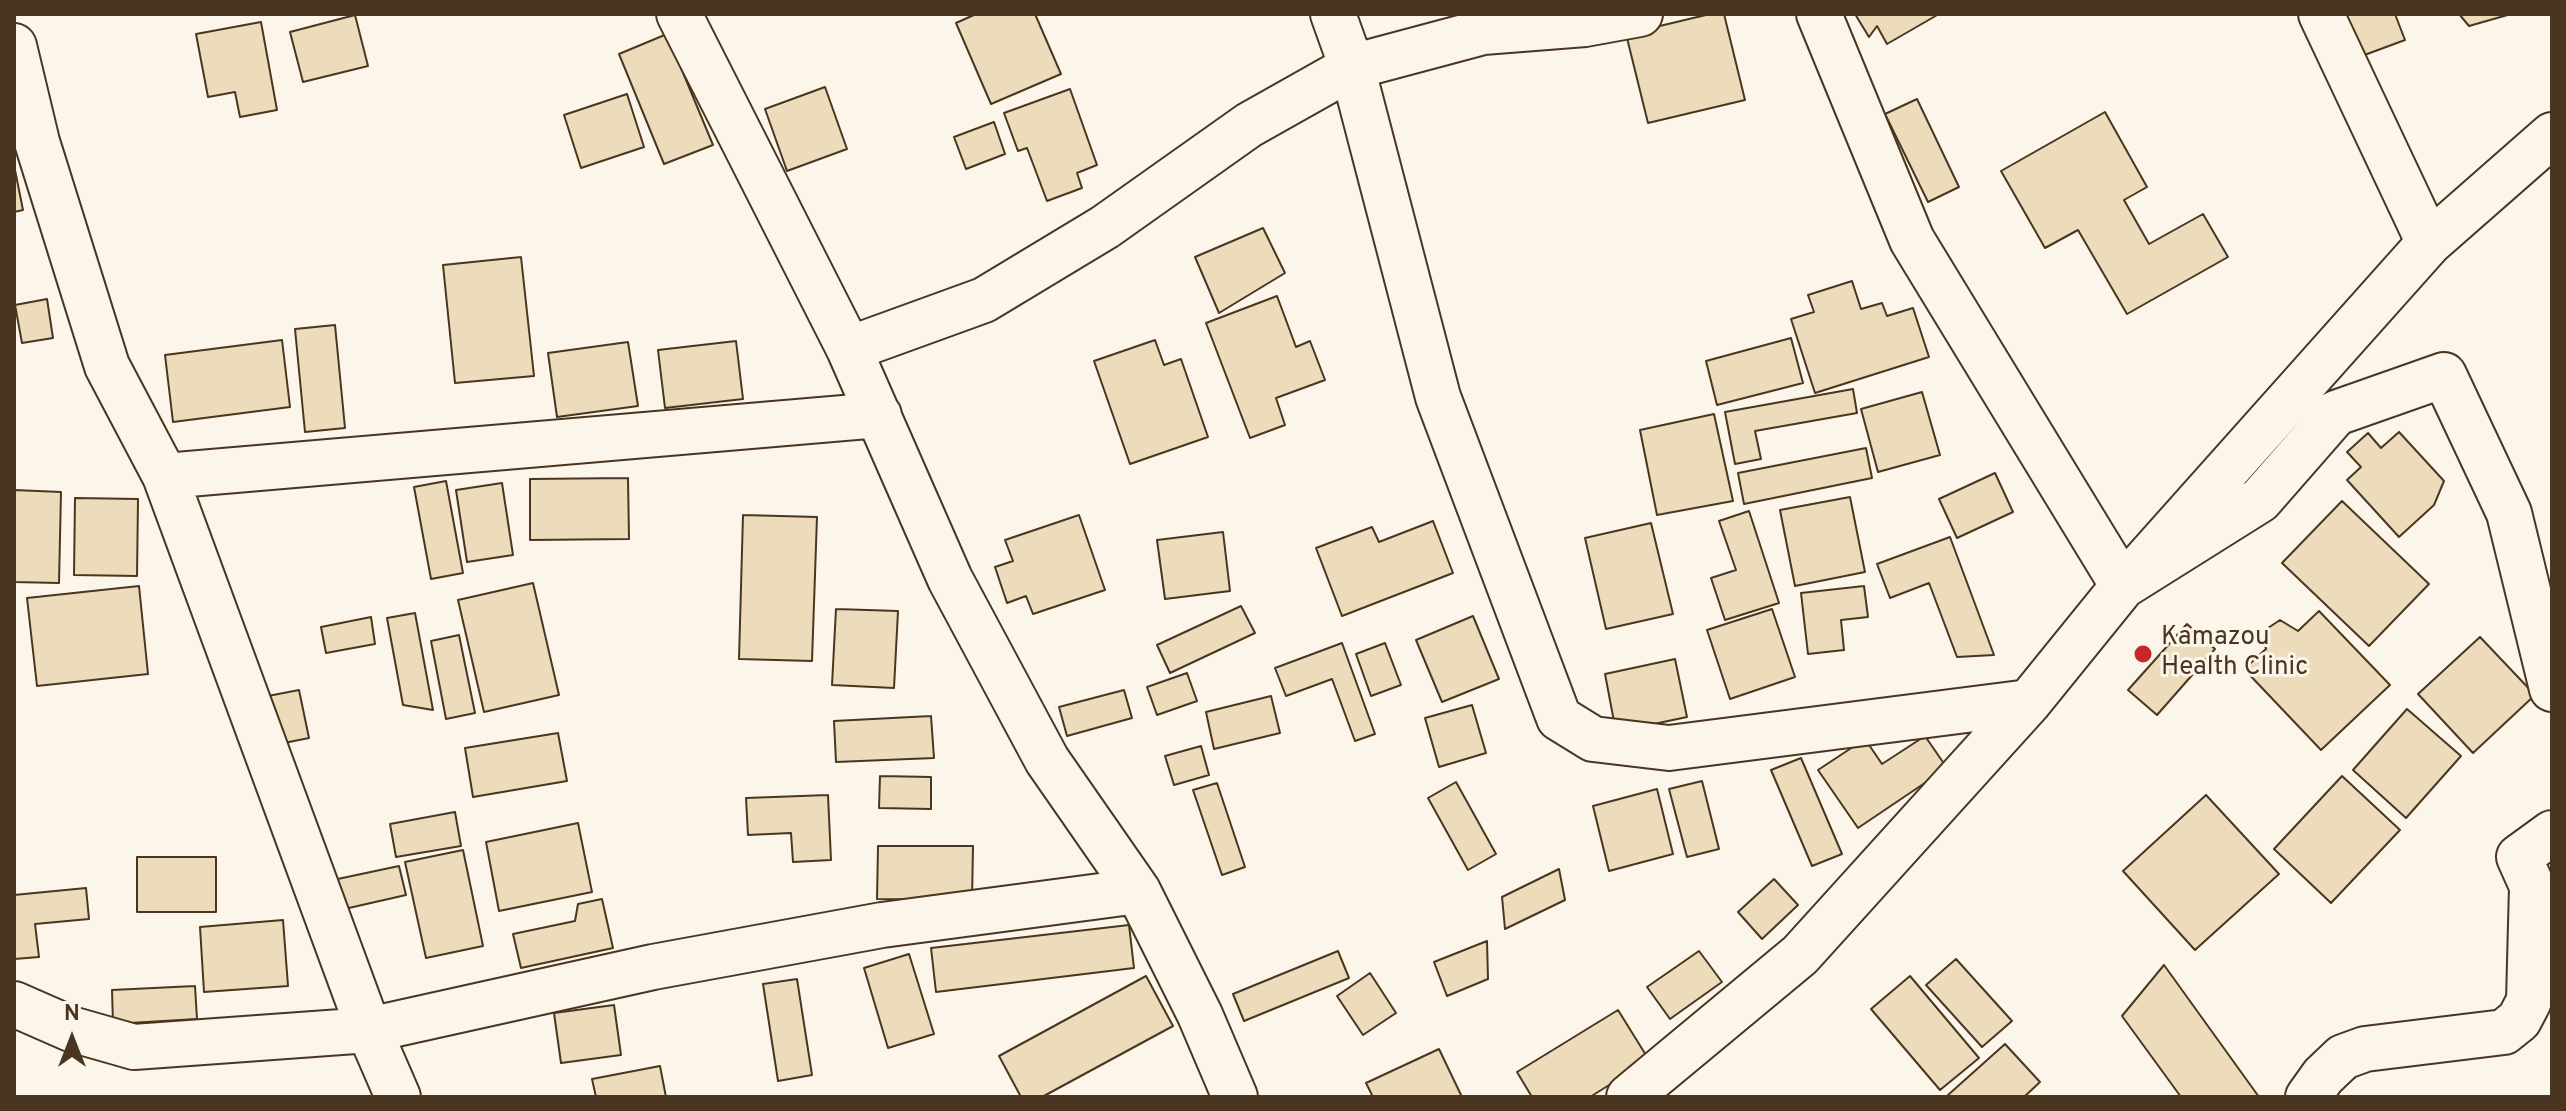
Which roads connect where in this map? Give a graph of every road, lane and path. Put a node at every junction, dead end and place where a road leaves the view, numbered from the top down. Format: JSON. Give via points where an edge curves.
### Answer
{"nodes":[{"id":1,"x":679,"y":14,"type":"edge"},
{"id":2,"x":1333,"y":14,"type":"edge"},
{"id":3,"x":1640,"y":14,"type":"edge"},
{"id":4,"x":1819,"y":14,"type":"edge"},
{"id":5,"x":2321,"y":14,"type":"edge"},
{"id":6,"x":14,"y":46,"type":"edge"},
{"id":7,"x":1352,"y":67,"type":"junction"},
{"id":8,"x":2552,"y":135,"type":"edge"},
{"id":9,"x":2429,"y":243,"type":"junction"},
{"id":10,"x":849,"y":349,"type":"junction"},
{"id":11,"x":879,"y":415,"type":"junction"},
{"id":12,"x":165,"y":476,"type":"junction"},
{"id":13,"x":2123,"y":586,"type":"junction"},
{"id":14,"x":2552,"y":689,"type":"edge"},
{"id":15,"x":2029,"y":702,"type":"junction"},
{"id":16,"x":2552,"y":833,"type":"edge"},
{"id":17,"x":1138,"y":891,"type":"junction"},
{"id":18,"x":14,"y":1004,"type":"edge"},
{"id":19,"x":369,"y":1030,"type":"junction"},
{"id":20,"x":398,"y":1097,"type":"edge"},
{"id":21,"x":1235,"y":1097,"type":"edge"},
{"id":22,"x":1629,"y":1097,"type":"edge"},
{"id":23,"x":2308,"y":1097,"type":"edge"}],
"edges":[{"from":1,"to":10,"type":"street"},
{"from":2,"to":7,"type":"street"},
{"from":3,"to":7,"type":"street","via":[[1483,32]]},
{"from":4,"to":13,"type":"street","via":[[1912,240]]},
{"from":5,"to":9,"type":"street"},
{"from":6,"to":12,"type":"street","via":[[37,142],[107,366]]},
{"from":7,"to":10,"type":"street","via":[[1249,125],[1105,227],[984,300]]},
{"from":7,"to":15,"type":"street","via":[[1438,397],[1559,718],[1593,739],[1669,748]]},
{"from":8,"to":9,"type":"street"},
{"from":9,"to":13,"type":"street"},
{"from":10,"to":11,"type":"street"},
{"from":11,"to":12,"type":"street"},
{"from":11,"to":17,"type":"street","via":[[950,579],[1047,760]]},
{"from":12,"to":19,"type":"street"},
{"from":13,"to":14,"type":"street","via":[[2260,500],[2336,413],[2444,375],[2509,513]]},
{"from":13,"to":15,"type":"street"},
{"from":15,"to":22,"type":"street","via":[[1800,955]]},
{"from":16,"to":23,"type":"street","via":[[2519,857],[2532,886],[2529,1001],[2519,1020],[2504,1032],[2365,1049],[2343,1057]]},
{"from":17,"to":19,"type":"street","via":[[882,925],[699,958]]},
{"from":17,"to":21,"type":"street"},
{"from":18,"to":19,"type":"street","via":[[71,1029],[134,1047]]},
{"from":19,"to":20,"type":"street"}]}
